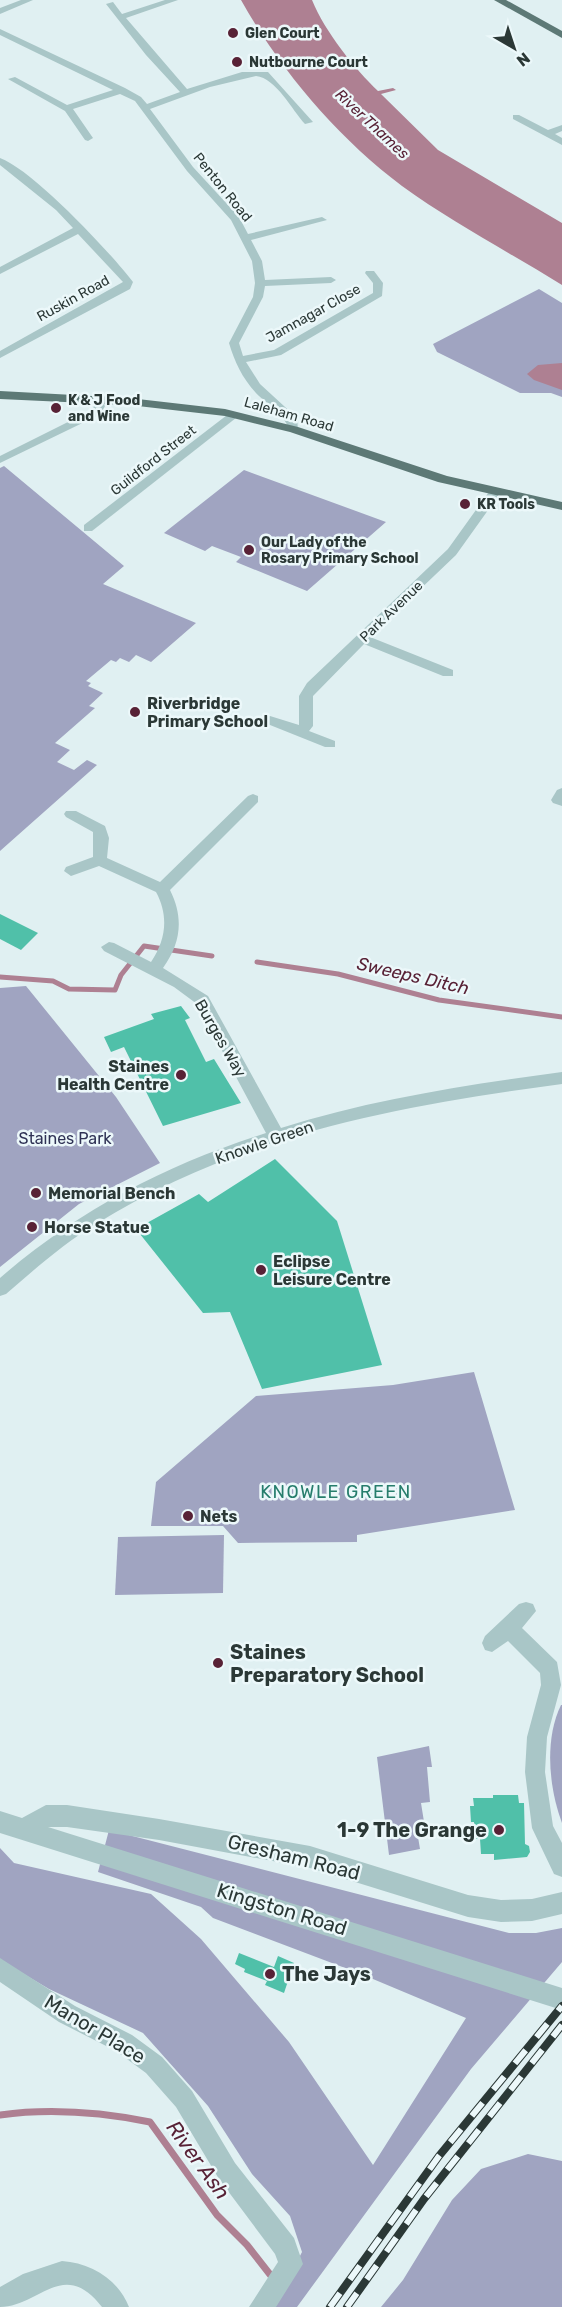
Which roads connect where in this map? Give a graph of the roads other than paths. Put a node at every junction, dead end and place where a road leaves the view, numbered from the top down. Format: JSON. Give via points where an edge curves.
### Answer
{"nodes":[{"id":1,"x":29,"y":0,"type":"edge"},
{"id":2,"x":174,"y":0,"type":"edge"},
{"id":3,"x":499,"y":0,"type":"edge"},
{"id":4,"x":110,"y":4,"type":"dead end"},
{"id":5,"x":0,"y":11,"type":"edge"},
{"id":6,"x":120,"y":17,"type":"junction"},
{"id":7,"x":0,"y":32,"type":"edge"},
{"id":8,"x":562,"y":35,"type":"edge"},
{"id":9,"x":13,"y":82,"type":"dead end"},
{"id":10,"x":122,"y":90,"type":"junction"},
{"id":11,"x":186,"y":93,"type":"junction"},
{"id":12,"x":66,"y":108,"type":"junction"},
{"id":13,"x":145,"y":108,"type":"junction"},
{"id":14,"x":516,"y":117,"type":"dead end"},
{"id":15,"x":308,"y":122,"type":"dead end"},
{"id":16,"x":562,"y":128,"type":"edge"},
{"id":17,"x":547,"y":133,"type":"junction"},
{"id":18,"x":74,"y":136,"type":"dead end"},
{"id":19,"x":562,"y":142,"type":"edge"},
{"id":20,"x":0,"y":161,"type":"edge"},
{"id":21,"x":322,"y":220,"type":"dead end"},
{"id":22,"x":79,"y":229,"type":"junction"},
{"id":23,"x":246,"y":238,"type":"junction"},
{"id":24,"x":0,"y":272,"type":"edge"},
{"id":25,"x":370,"y":273,"type":"dead end"},
{"id":26,"x":331,"y":280,"type":"dead end"},
{"id":27,"x":260,"y":283,"type":"junction"},
{"id":28,"x":0,"y":355,"type":"edge"},
{"id":29,"x":238,"y":360,"type":"junction"},
{"id":30,"x":0,"y":395,"type":"edge"},
{"id":31,"x":103,"y":398,"type":"junction"},
{"id":32,"x":235,"y":414,"type":"junction"},
{"id":33,"x":294,"y":429,"type":"junction"},
{"id":34,"x":0,"y":460,"type":"edge"},
{"id":35,"x":495,"y":492,"type":"junction"},
{"id":36,"x":562,"y":506,"type":"edge"},
{"id":37,"x":88,"y":528,"type":"dead end"},
{"id":38,"x":363,"y":639,"type":"junction"},
{"id":39,"x":448,"y":673,"type":"dead end"},
{"id":40,"x":270,"y":720,"type":"dead end"},
{"id":41,"x":300,"y":732,"type":"junction"},
{"id":42,"x":330,"y":744,"type":"dead end"},
{"id":43,"x":253,"y":799,"type":"dead end"},
{"id":44,"x":71,"y":814,"type":"dead end"},
{"id":45,"x":100,"y":860,"type":"junction"},
{"id":46,"x":71,"y":871,"type":"dead end"},
{"id":47,"x":162,"y":889,"type":"junction"},
{"id":48,"x":113,"y":949,"type":"dead end"},
{"id":49,"x":154,"y":970,"type":"junction"},
{"id":50,"x":562,"y":1078,"type":"edge"},
{"id":51,"x":277,"y":1137,"type":"junction"},
{"id":52,"x":0,"y":1289,"type":"edge"},
{"id":53,"x":526,"y":1611,"type":"dead end"},
{"id":54,"x":508,"y":1628,"type":"junction"},
{"id":55,"x":492,"y":1643,"type":"dead end"},
{"id":56,"x":0,"y":1822,"type":"edge"},
{"id":57,"x":25,"y":1829,"type":"junction"},
{"id":58,"x":562,"y":1866,"type":"edge"},
{"id":59,"x":562,"y":1903,"type":"edge"},
{"id":60,"x":0,"y":1969,"type":"edge"},
{"id":61,"x":562,"y":1999,"type":"edge"},
{"id":62,"x":273,"y":2291,"type":"edge"},
{"id":63,"x":0,"y":2302,"type":"edge"},
{"id":64,"x":117,"y":2307,"type":"edge"}],
"edges":[{"from":1,"to":5,"type":"street"},
{"from":2,"to":6,"type":"street"},
{"from":3,"to":8,"type":"main road"},
{"from":4,"to":6,"type":"street"},
{"from":6,"to":11,"type":"street"},
{"from":7,"to":10,"type":"street","name":"Penton Road"},
{"from":9,"to":12,"type":"street"},
{"from":10,"to":12,"type":"street"},
{"from":10,"to":13,"type":"street","name":"Penton Road"},
{"from":11,"to":13,"type":"street"},
{"from":11,"to":15,"type":"street","via":[[256,71],[271,78]]},
{"from":12,"to":18,"type":"street","via":[[86,136]]},
{"from":13,"to":23,"type":"street","name":"Penton Road"},
{"from":14,"to":17,"type":"street"},
{"from":16,"to":17,"type":"street"},
{"from":17,"to":19,"type":"street"},
{"from":20,"to":22,"type":"street"},
{"from":21,"to":23,"type":"street"},
{"from":22,"to":24,"type":"street"},
{"from":22,"to":28,"type":"street","name":"Ruskin Road","via":[[125,277],[126,287]]},
{"from":23,"to":27,"type":"street","name":"Penton Road","via":[[257,261]]},
{"from":25,"to":29,"type":"street","name":"Jamnagar Close","via":[[378,283],[378,294],[277,353]]},
{"from":26,"to":27,"type":"street"},
{"from":27,"to":29,"type":"street","via":[[258,297],[234,343]]},
{"from":29,"to":33,"type":"street","via":[[258,389],[294,420]]},
{"from":30,"to":31,"type":"main road","name":"Laleham Road"},
{"from":31,"to":32,"type":"main road","name":"Laleham Road"},
{"from":31,"to":34,"type":"street","via":[[97,412]]},
{"from":32,"to":33,"type":"main road","name":"Laleham Road"},
{"from":32,"to":37,"type":"street","name":"Guildford Street"},
{"from":33,"to":35,"type":"main road","name":"Laleham Road","via":[[404,467]]},
{"from":35,"to":36,"type":"main road","name":"Laleham Road"},
{"from":35,"to":38,"type":"street","name":"Park Avenue","via":[[452,552]]},
{"from":38,"to":39,"type":"street"},
{"from":38,"to":41,"type":"street","name":"Park Avenue","via":[[312,686],[306,696],[306,726]]},
{"from":40,"to":41,"type":"street"},
{"from":41,"to":42,"type":"street"},
{"from":43,"to":47,"type":"street"},
{"from":44,"to":45,"type":"street","via":[[100,829]]},
{"from":45,"to":46,"type":"street"},
{"from":45,"to":47,"type":"street"},
{"from":47,"to":49,"type":"street","via":[[171,915],[168,949]]},
{"from":48,"to":49,"type":"street","name":"Burges Way"},
{"from":49,"to":51,"type":"street","name":"Burges Way","via":[[203,1000]]},
{"from":50,"to":51,"type":"street","name":"Knowle Green","via":[[414,1099]]},
{"from":51,"to":52,"type":"street","name":"Knowle Green","via":[[218,1157],[112,1205],[52,1245]]},
{"from":53,"to":54,"type":"street"},
{"from":54,"to":55,"type":"street"},
{"from":54,"to":58,"type":"street","via":[[550,1669],[551,1685],[537,1737],[535,1772],[543,1828]]},
{"from":56,"to":57,"type":"street","name":"Kingston Road"},
{"from":57,"to":59,"type":"street","name":"Gresham Road","via":[[46,1816],[67,1816],[237,1841],[309,1857],[441,1899],[487,1909],[517,1911]]},
{"from":57,"to":61,"type":"street","name":"Kingston Road"},
{"from":60,"to":62,"type":"street","name":"Manor Place","via":[[67,2014],[124,2043],[154,2066],[184,2099],[227,2171],[285,2247],[291,2264]]},
{"from":63,"to":64,"type":"street","via":[[26,2283],[52,2273],[81,2274],[97,2283]]}]}
